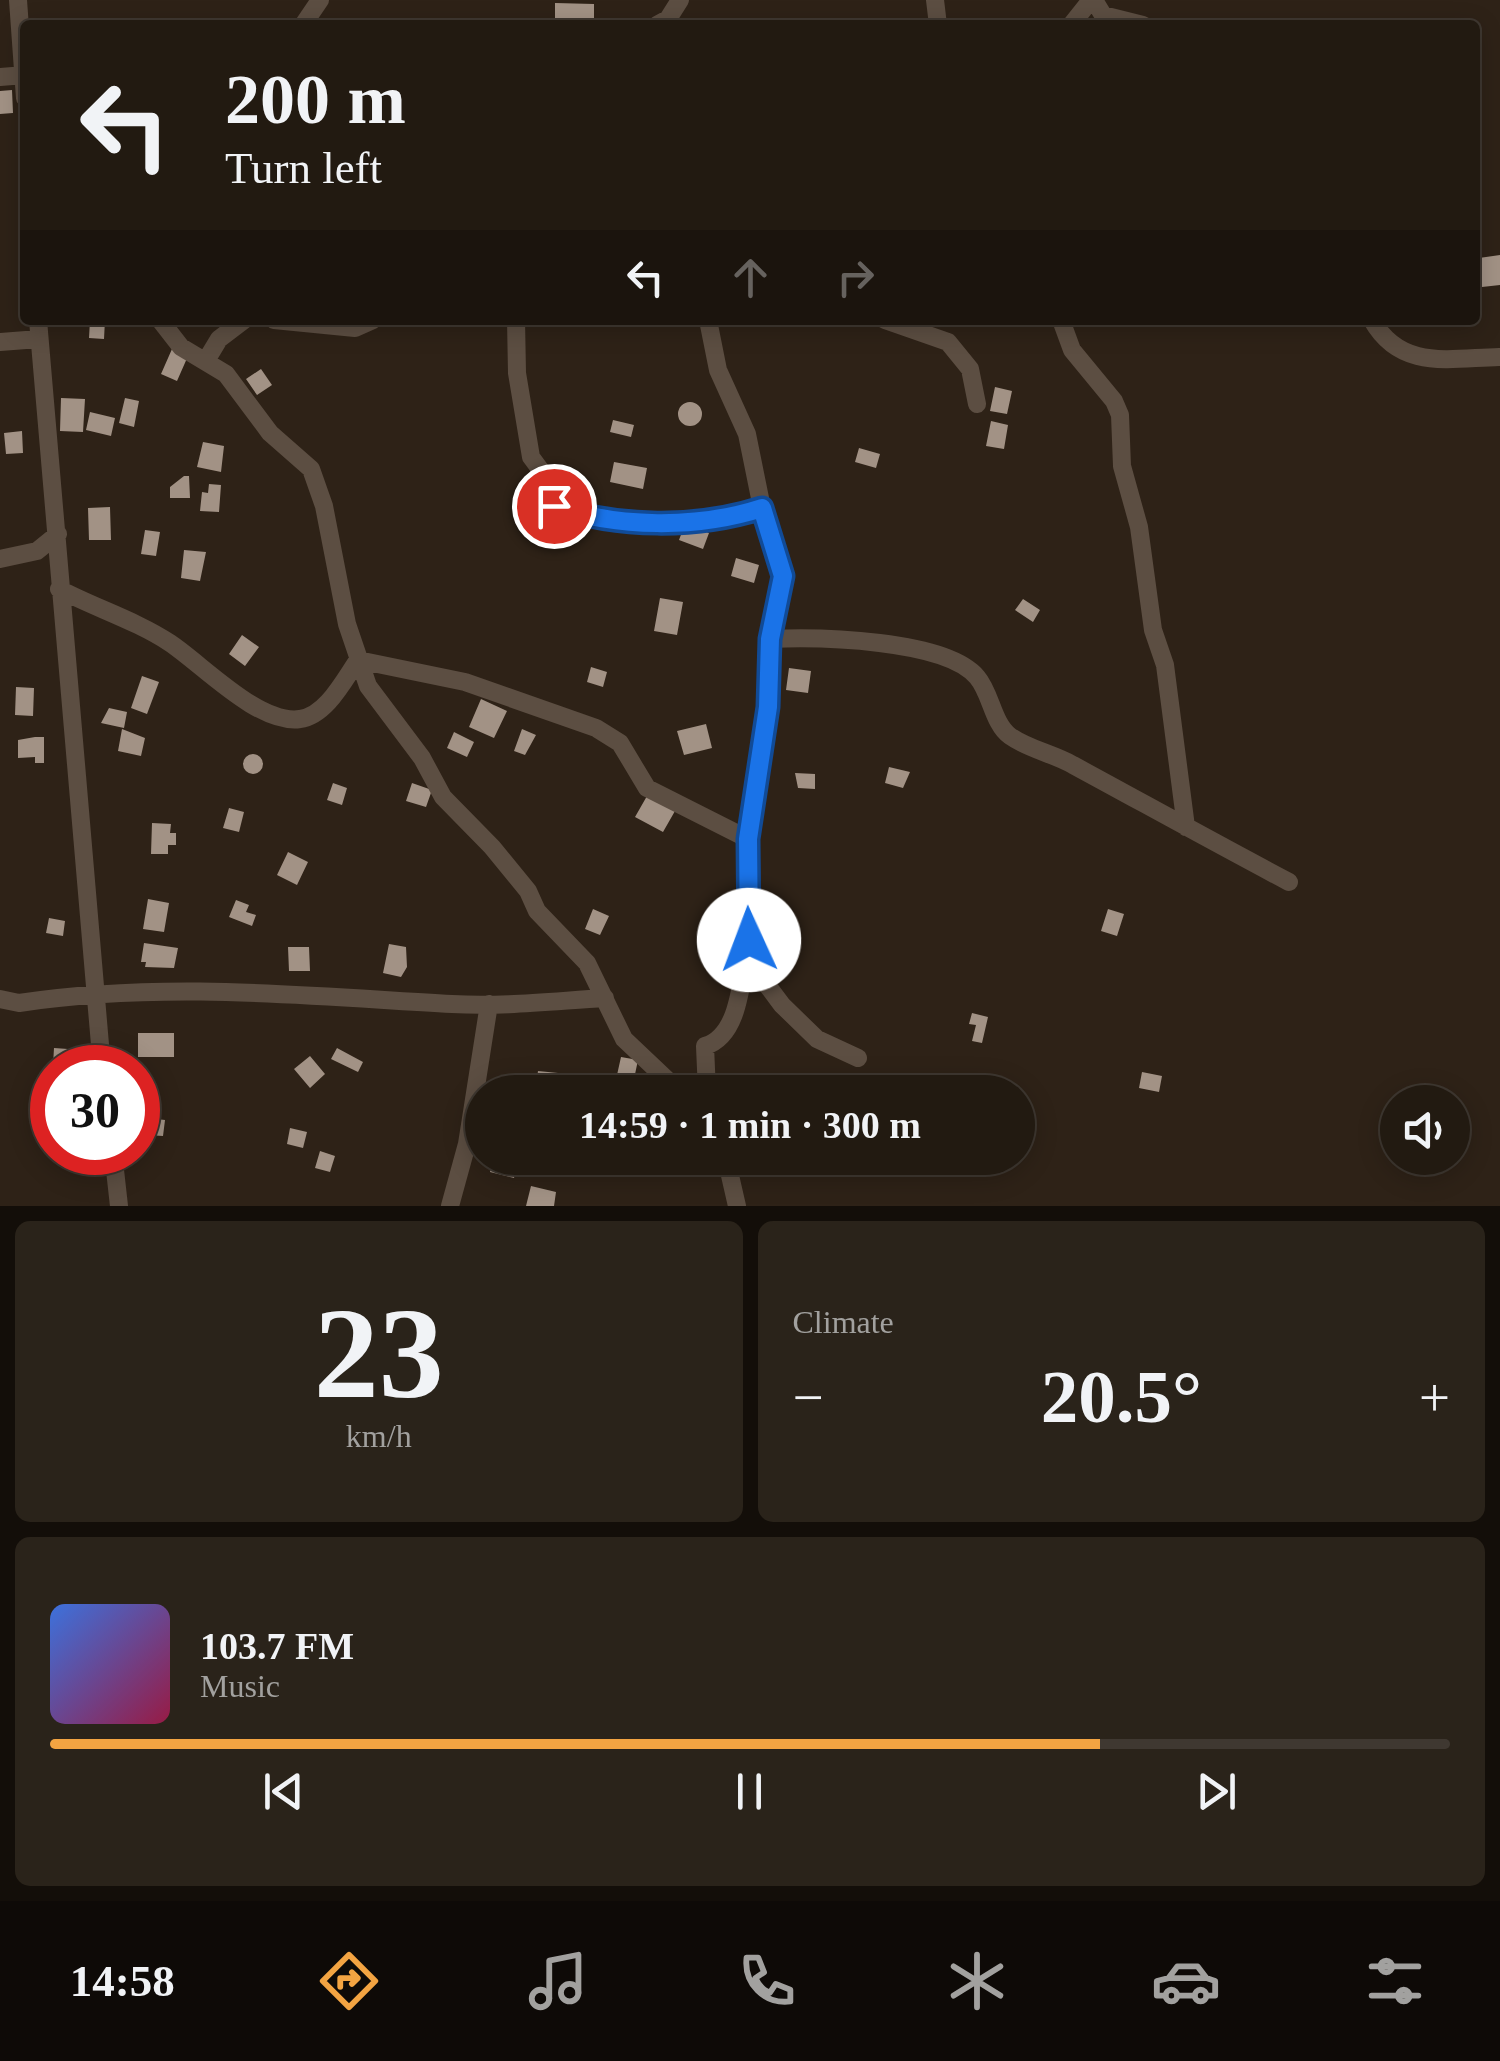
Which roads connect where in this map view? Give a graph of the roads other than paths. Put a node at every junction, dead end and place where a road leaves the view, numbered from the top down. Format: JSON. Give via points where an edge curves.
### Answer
{"nodes":[{"id":1,"x":1092,"y":0,"type":"edge"},
{"id":2,"x":1075,"y":20,"type":"edge"},
{"id":3,"x":1121,"y":20,"type":"edge"},
{"id":4,"x":164,"y":325,"type":"edge"},
{"id":5,"x":237,"y":325,"type":"edge"},
{"id":6,"x":325,"y":325,"type":"edge"},
{"id":7,"x":361,"y":325,"type":"edge"},
{"id":8,"x":516,"y":325,"type":"edge"},
{"id":9,"x":709,"y":325,"type":"edge"},
{"id":10,"x":899,"y":325,"type":"edge"},
{"id":11,"x":1063,"y":325,"type":"edge"},
{"id":12,"x":1376,"y":325,"type":"edge"},
{"id":13,"x":39,"y":330,"type":"edge"},
{"id":14,"x":0,"y":342,"type":"edge"},
{"id":15,"x":1499,"y":357,"type":"edge"},
{"id":16,"x":207,"y":359,"type":"junction"},
{"id":17,"x":978,"y":404,"type":"dead end"},
{"id":18,"x":762,"y":508,"type":"junction"},
{"id":19,"x":58,"y":534,"type":"junction"},
{"id":20,"x":0,"y":559,"type":"edge"},
{"id":21,"x":59,"y":590,"type":"junction"},
{"id":22,"x":770,"y":639,"type":"junction"},
{"id":23,"x":358,"y":660,"type":"junction"},
{"id":24,"x":1186,"y":827,"type":"junction"},
{"id":25,"x":748,"y":839,"type":"junction"},
{"id":26,"x":1289,"y":882,"type":"dead end"},
{"id":27,"x":749,"y":940,"type":"junction"},
{"id":28,"x":92,"y":996,"type":"junction"},
{"id":29,"x":604,"y":998,"type":"junction"},
{"id":30,"x":0,"y":999,"type":"edge"},
{"id":31,"x":489,"y":1004,"type":"junction"},
{"id":32,"x":99,"y":1045,"type":"edge"},
{"id":33,"x":858,"y":1058,"type":"dead end"},
{"id":34,"x":662,"y":1075,"type":"edge"},
{"id":35,"x":706,"y":1075,"type":"edge"},
{"id":36,"x":116,"y":1175,"type":"edge"},
{"id":37,"x":730,"y":1175,"type":"edge"},
{"id":38,"x":119,"y":1206,"type":"edge"},
{"id":39,"x":450,"y":1206,"type":"edge"},
{"id":40,"x":736,"y":1206,"type":"edge"}],
"edges":[{"from":1,"to":2,"type":"street"},
{"from":1,"to":3,"type":"street","via":[[1103,16]]},
{"from":4,"to":16,"type":"street","via":[[182,347]]},
{"from":5,"to":16,"type":"street"},
{"from":6,"to":7,"type":"street"},
{"from":8,"to":18,"type":"street","via":[[531,457],[554,506],[591,519],[637,523],[739,516]]},
{"from":9,"to":18,"type":"street","via":[[718,370],[746,434]]},
{"from":10,"to":17,"type":"street","via":[[948,342],[970,368]]},
{"from":11,"to":24,"type":"street","via":[[1072,350],[1120,415],[1122,466],[1132,487],[1147,603],[1166,665]]},
{"from":12,"to":15,"type":"street","via":[[1394,348],[1436,362]]},
{"from":13,"to":14,"type":"street"},
{"from":13,"to":19,"type":"street"},
{"from":16,"to":23,"type":"street","via":[[311,469]]},
{"from":18,"to":22,"type":"street","via":[[783,576]]},
{"from":19,"to":20,"type":"street","via":[[37,551]]},
{"from":19,"to":21,"type":"street"},
{"from":21,"to":23,"type":"street","via":[[171,644],[280,718],[302,720],[319,712]]},
{"from":21,"to":28,"type":"street"},
{"from":22,"to":24,"type":"street","via":[[824,636],[912,646],[948,659],[976,675],[1008,735]]},
{"from":22,"to":25,"type":"street","via":[[768,707]]},
{"from":23,"to":25,"type":"street","via":[[465,682],[596,728],[620,742],[647,788]]},
{"from":23,"to":29,"type":"street","via":[[368,686],[443,797],[587,963]]},
{"from":24,"to":26,"type":"street"},
{"from":25,"to":27,"type":"street"},
{"from":27,"to":33,"type":"street","via":[[761,977],[782,1005],[818,1039]]},
{"from":27,"to":35,"type":"street","via":[[730,1028],[706,1046]]},
{"from":28,"to":30,"type":"street"},
{"from":28,"to":31,"type":"street","via":[[209,988]]},
{"from":28,"to":32,"type":"street"},
{"from":29,"to":31,"type":"street"},
{"from":29,"to":34,"type":"street","via":[[624,1039]]},
{"from":31,"to":39,"type":"street"},
{"from":36,"to":38,"type":"street"},
{"from":37,"to":40,"type":"street"}]}
